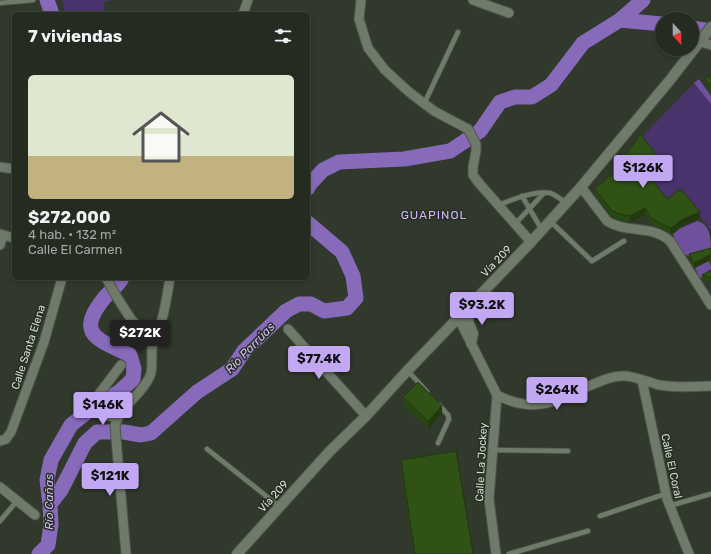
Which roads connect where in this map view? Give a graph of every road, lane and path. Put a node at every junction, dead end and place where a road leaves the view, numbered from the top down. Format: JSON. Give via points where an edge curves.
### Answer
{"nodes":[{"id":1,"x":33,"y":0,"type":"edge"},
{"id":2,"x":248,"y":0,"type":"edge"},
{"id":3,"x":361,"y":0,"type":"edge"},
{"id":4,"x":473,"y":0,"type":"edge"},
{"id":5,"x":0,"y":3,"type":"edge"},
{"id":6,"x":244,"y":12,"type":"edge"},
{"id":7,"x":509,"y":13,"type":"dead end"},
{"id":8,"x":711,"y":27,"type":"edge"},
{"id":9,"x":458,"y":32,"type":"dead end"},
{"id":10,"x":703,"y":39,"type":"junction"},
{"id":11,"x":711,"y":45,"type":"edge"},
{"id":12,"x":424,"y":104,"type":"junction"},
{"id":13,"x":0,"y":167,"type":"edge"},
{"id":14,"x":12,"y":169,"type":"edge"},
{"id":15,"x":581,"y":187,"type":"junction"},
{"id":16,"x":544,"y":193,"type":"junction"},
{"id":17,"x":522,"y":196,"type":"junction"},
{"id":18,"x":566,"y":203,"type":"junction"},
{"id":19,"x":498,"y":205,"type":"junction"},
{"id":20,"x":529,"y":207,"type":"junction"},
{"id":21,"x":550,"y":221,"type":"junction"},
{"id":22,"x":515,"y":224,"type":"junction"},
{"id":23,"x":542,"y":230,"type":"junction"},
{"id":24,"x":2,"y":234,"type":"edge"},
{"id":25,"x":12,"y":237,"type":"edge"},
{"id":26,"x":624,"y":241,"type":"dead end"},
{"id":27,"x":531,"y":242,"type":"junction"},
{"id":28,"x":0,"y":245,"type":"edge"},
{"id":29,"x":61,"y":280,"type":"edge"},
{"id":30,"x":107,"y":280,"type":"edge"},
{"id":31,"x":170,"y":280,"type":"edge"},
{"id":32,"x":711,"y":285,"type":"edge"},
{"id":33,"x":702,"y":290,"type":"junction"},
{"id":34,"x":711,"y":305,"type":"edge"},
{"id":35,"x":469,"y":306,"type":"junction"},
{"id":36,"x":458,"y":317,"type":"junction"},
{"id":37,"x":288,"y":329,"type":"dead end"},
{"id":38,"x":153,"y":342,"type":"junction"},
{"id":39,"x":471,"y":344,"type":"junction"},
{"id":40,"x":121,"y":365,"type":"dead end"},
{"id":41,"x":407,"y":371,"type":"junction"},
{"id":42,"x":642,"y":380,"type":"junction"},
{"id":43,"x":711,"y":386,"type":"edge"},
{"id":44,"x":497,"y":395,"type":"junction"},
{"id":45,"x":433,"y":398,"type":"edge"},
{"id":46,"x":438,"y":403,"type":"edge"},
{"id":47,"x":366,"y":416,"type":"junction"},
{"id":48,"x":116,"y":422,"type":"junction"},
{"id":49,"x":0,"y":441,"type":"edge"},
{"id":50,"x":438,"y":443,"type":"dead end"},
{"id":51,"x":207,"y":449,"type":"dead end"},
{"id":52,"x":492,"y":450,"type":"junction"},
{"id":53,"x":568,"y":451,"type":"dead end"},
{"id":54,"x":0,"y":487,"type":"edge"},
{"id":55,"x":665,"y":494,"type":"junction"},
{"id":56,"x":711,"y":494,"type":"edge"},
{"id":57,"x":17,"y":501,"type":"junction"},
{"id":58,"x":669,"y":506,"type":"junction"},
{"id":59,"x":280,"y":507,"type":"junction"},
{"id":60,"x":35,"y":515,"type":"dead end"},
{"id":61,"x":600,"y":516,"type":"dead end"},
{"id":62,"x":0,"y":521,"type":"edge"},
{"id":63,"x":588,"y":531,"type":"dead end"},
{"id":64,"x":126,"y":554,"type":"edge"},
{"id":65,"x":237,"y":554,"type":"edge"},
{"id":66,"x":496,"y":554,"type":"edge"},
{"id":67,"x":509,"y":554,"type":"edge"},
{"id":68,"x":689,"y":554,"type":"edge"}],
"edges":[{"from":1,"to":5,"type":"lane"},
{"from":2,"to":6,"type":"street"},
{"from":3,"to":12,"type":"street","via":[[360,19],[368,48],[385,70]]},
{"from":4,"to":7,"type":"street"},
{"from":8,"to":10,"type":"main road","name":"Vía 209"},
{"from":9,"to":12,"type":"lane"},
{"from":10,"to":11,"type":"street"},
{"from":10,"to":15,"type":"main road","name":"Vía 209"},
{"from":12,"to":19,"type":"street","via":[[468,129],[476,144],[473,175]]},
{"from":13,"to":14,"type":"street"},
{"from":15,"to":18,"type":"main road","name":"Vía 209"},
{"from":15,"to":33,"type":"street","via":[[607,221],[613,225],[663,235],[670,241]]},
{"from":16,"to":17,"type":"lane"},
{"from":16,"to":18,"type":"lane","via":[[552,193]]},
{"from":16,"to":20,"type":"lane"},
{"from":17,"to":19,"type":"lane"},
{"from":17,"to":20,"type":"lane"},
{"from":18,"to":21,"type":"main road","name":"Vía 209"},
{"from":19,"to":22,"type":"street"},
{"from":20,"to":22,"type":"lane"},
{"from":20,"to":23,"type":"lane"},
{"from":21,"to":23,"type":"main road","name":"Vía 209"},
{"from":21,"to":26,"type":"lane","via":[[592,261]]},
{"from":22,"to":27,"type":"street"},
{"from":23,"to":27,"type":"main road","name":"Vía 209"},
{"from":24,"to":25,"type":"street"},
{"from":24,"to":28,"type":"street"},
{"from":27,"to":35,"type":"main road","name":"Vía 209"},
{"from":29,"to":49,"type":"street","name":"Calle Santa Elena","via":[[44,342],[11,432],[6,439]]},
{"from":30,"to":38,"type":"street","via":[[131,319]]},
{"from":31,"to":38,"type":"street","via":[[159,329]]},
{"from":32,"to":33,"type":"street"},
{"from":33,"to":34,"type":"street"},
{"from":35,"to":36,"type":"main road","name":"Vía 209"},
{"from":35,"to":39,"type":"main road","via":[[468,321],[473,334]]},
{"from":36,"to":39,"type":"street"},
{"from":36,"to":41,"type":"main road","name":"Vía 209"},
{"from":37,"to":47,"type":"street"},
{"from":38,"to":48,"type":"street","via":[[152,365],[144,388]]},
{"from":39,"to":44,"type":"street"},
{"from":40,"to":48,"type":"street","via":[[96,398],[101,410]]},
{"from":41,"to":45,"type":"lane"},
{"from":41,"to":47,"type":"main road","name":"Vía 209"},
{"from":42,"to":43,"type":"street","via":[[674,387]]},
{"from":42,"to":44,"type":"street","via":[[613,377],[564,398],[531,406]]},
{"from":42,"to":55,"type":"street","name":"Calle El Coral"},
{"from":44,"to":52,"type":"street","name":"Calle La Jockey"},
{"from":46,"to":50,"type":"lane","via":[[449,419]]},
{"from":47,"to":59,"type":"main road","name":"Vía 209","via":[[330,451]]},
{"from":48,"to":64,"type":"street"},
{"from":51,"to":59,"type":"lane"},
{"from":52,"to":53,"type":"lane"},
{"from":52,"to":66,"type":"street","name":"Calle La Jockey","via":[[489,499]]},
{"from":54,"to":57,"type":"street"},
{"from":55,"to":58,"type":"street","name":"Calle El Coral"},
{"from":55,"to":61,"type":"lane"},
{"from":56,"to":58,"type":"lane"},
{"from":57,"to":60,"type":"street"},
{"from":57,"to":62,"type":"lane"},
{"from":58,"to":68,"type":"street","name":"Calle El Coral"},
{"from":59,"to":65,"type":"main road","name":"Vía 209"},
{"from":63,"to":67,"type":"lane"}]}
